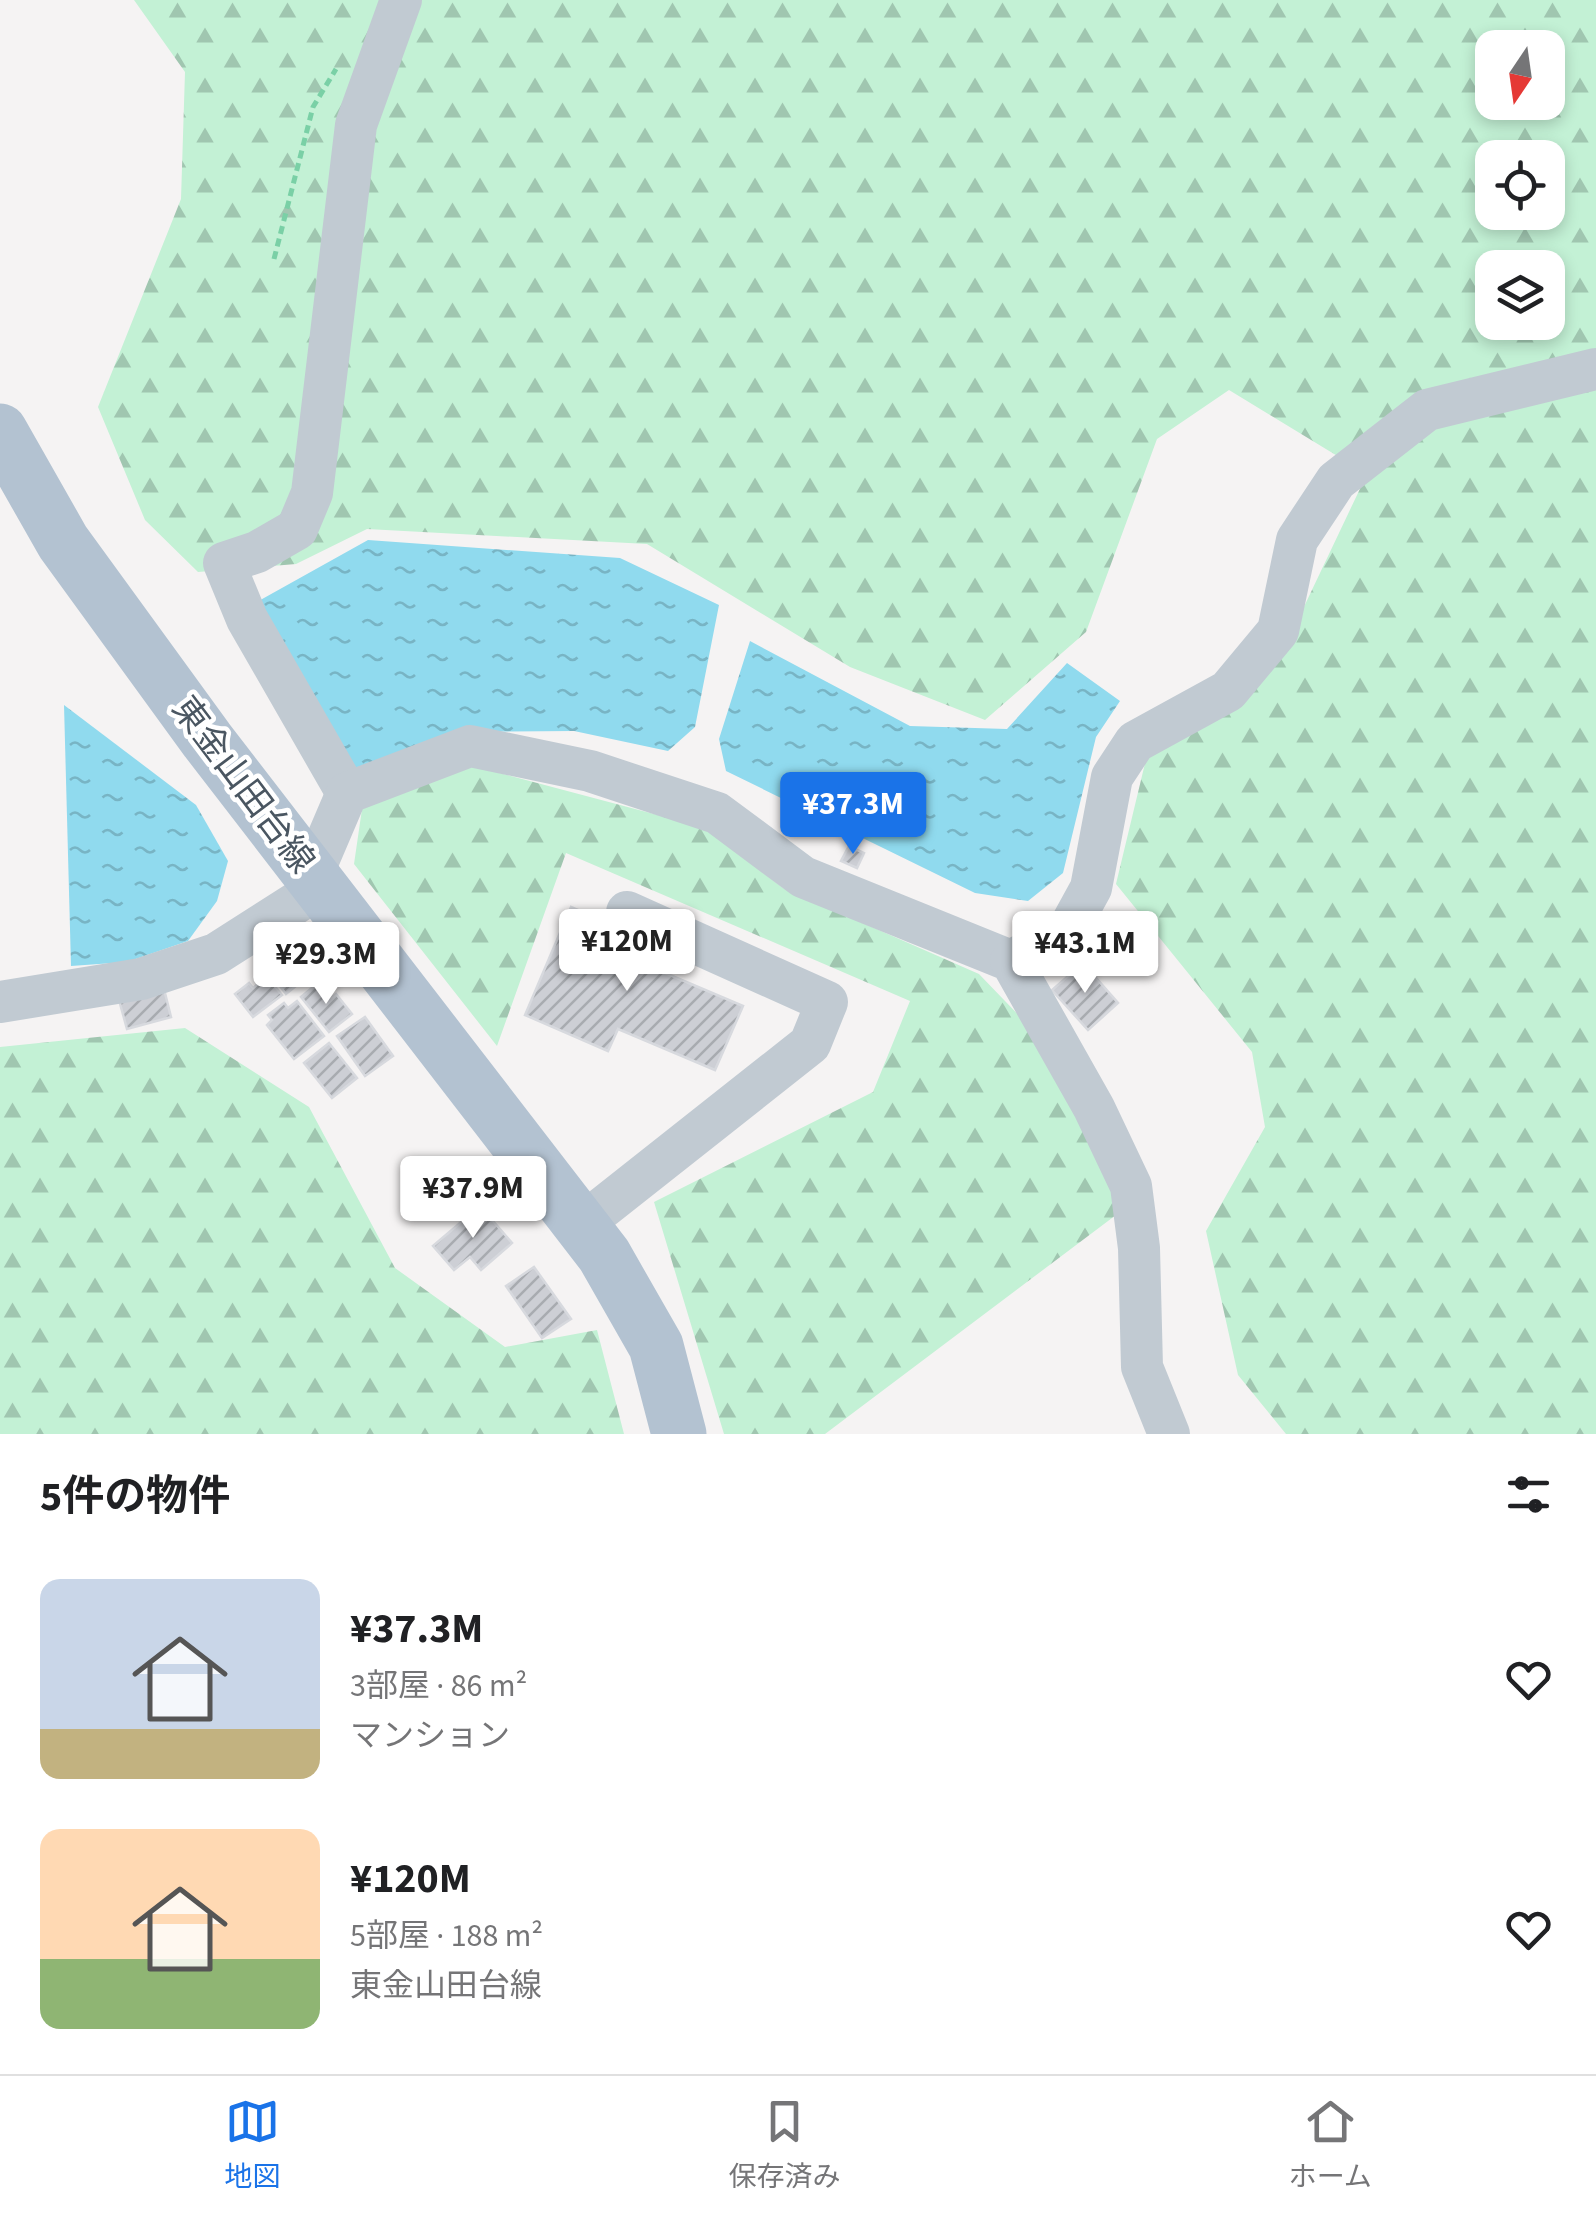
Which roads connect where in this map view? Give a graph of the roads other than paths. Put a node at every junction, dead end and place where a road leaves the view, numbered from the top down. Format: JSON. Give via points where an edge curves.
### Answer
{"nodes":[{"id":1,"x":400,"y":0,"type":"edge"},
{"id":2,"x":1596,"y":369,"type":"edge"},
{"id":3,"x":0,"y":431,"type":"edge"},
{"id":4,"x":346,"y":793,"type":"junction"},
{"id":5,"x":316,"y":881,"type":"junction"},
{"id":6,"x":628,"y":912,"type":"dead end"},
{"id":7,"x":1011,"y":962,"type":"junction"},
{"id":8,"x":0,"y":1002,"type":"edge"},
{"id":9,"x":580,"y":1225,"type":"junction"},
{"id":10,"x":679,"y":1434,"type":"edge"},
{"id":11,"x":1169,"y":1434,"type":"edge"}],
"edges":[{"from":1,"to":4,"type":"street","via":[[356,125],[312,493],[296,529],[224,564],[247,619]]},
{"from":2,"to":7,"type":"street","via":[[1426,410],[1336,481],[1296,540],[1278,631],[1228,691],[1135,742],[1112,777],[1091,888],[1068,930]]},
{"from":3,"to":5,"type":"main road","name":"東金山田台線","via":[[63,542]]},
{"from":4,"to":5,"type":"street"},
{"from":4,"to":7,"type":"street","via":[[470,746],[590,771],[718,813],[804,877]]},
{"from":5,"to":8,"type":"street","via":[[216,954],[140,979]]},
{"from":5,"to":9,"type":"main road","name":"東金山田台線"},
{"from":6,"to":9,"type":"street","via":[[828,1002],[810,1044]]},
{"from":7,"to":11,"type":"street","via":[[1131,1186],[1142,1367]]},
{"from":9,"to":10,"type":"main road","name":"東金山田台線","via":[[656,1346]]}]}
